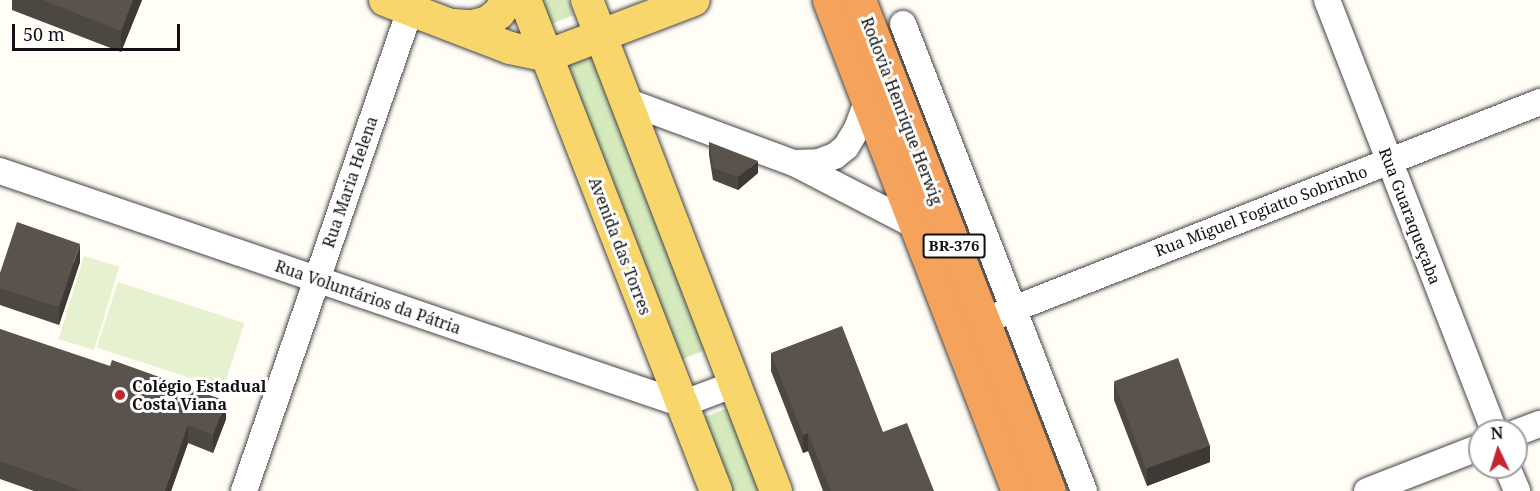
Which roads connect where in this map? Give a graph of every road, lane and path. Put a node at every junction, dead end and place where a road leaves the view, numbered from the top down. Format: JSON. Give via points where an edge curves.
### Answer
{"nodes":[{"id":1,"x":508,"y":0,"type":"edge"},
{"id":2,"x":525,"y":0,"type":"edge"},
{"id":3,"x":587,"y":0,"type":"edge"},
{"id":4,"x":694,"y":0,"type":"edge"},
{"id":5,"x":829,"y":0,"type":"edge"},
{"id":6,"x":859,"y":0,"type":"edge"},
{"id":7,"x":1327,"y":0,"type":"edge"},
{"id":8,"x":397,"y":5,"type":"edge"},
{"id":9,"x":447,"y":24,"type":"junction"},
{"id":10,"x":903,"y":24,"type":"dead end"},
{"id":11,"x":601,"y":36,"type":"junction"},
{"id":12,"x":547,"y":56,"type":"junction"},
{"id":13,"x":868,"y":99,"type":"junction"},
{"id":14,"x":626,"y":101,"type":"junction"},
{"id":15,"x":1540,"y":102,"type":"edge"},
{"id":16,"x":1389,"y":161,"type":"junction"},
{"id":17,"x":794,"y":163,"type":"junction"},
{"id":18,"x":0,"y":171,"type":"edge"},
{"id":19,"x":916,"y":226,"type":"junction"},
{"id":20,"x":317,"y":280,"type":"junction"},
{"id":21,"x":1013,"y":309,"type":"junction"},
{"id":22,"x":983,"y":321,"type":"junction"},
{"id":23,"x":735,"y":384,"type":"junction"},
{"id":24,"x":682,"y":404,"type":"junction"},
{"id":25,"x":1489,"y":419,"type":"edge"},
{"id":26,"x":1468,"y":452,"type":"edge"},
{"id":27,"x":244,"y":491,"type":"edge"},
{"id":28,"x":716,"y":491,"type":"edge"},
{"id":29,"x":776,"y":491,"type":"edge"},
{"id":30,"x":1018,"y":491,"type":"edge"},
{"id":31,"x":1048,"y":491,"type":"edge"},
{"id":32,"x":1084,"y":491,"type":"edge"},
{"id":33,"x":1366,"y":491,"type":"edge"}],
"edges":[{"from":1,"to":9,"type":"main road","via":[[488,22],[473,26]]},
{"from":2,"to":12,"type":"main road","name":"Avenida das Torres"},
{"from":3,"to":11,"type":"main road"},
{"from":4,"to":11,"type":"main road"},
{"from":5,"to":13,"type":"highway","name":"Rodovia Henrique Herwig","number":"BR-376"},
{"from":6,"to":22,"type":"highway","name":"Rodovia Henrique Herwig","number":"BR-376"},
{"from":7,"to":16,"type":"street","name":"Rua Guaraqueçaba"},
{"from":8,"to":9,"type":"main road"},
{"from":8,"to":20,"type":"street","name":"Rua Maria Helena"},
{"from":9,"to":12,"type":"main road","via":[[518,51]]},
{"from":10,"to":21,"type":"street"},
{"from":11,"to":12,"type":"main road"},
{"from":11,"to":14,"type":"main road"},
{"from":12,"to":24,"type":"main road","name":"Avenida das Torres"},
{"from":13,"to":17,"type":"street","via":[[846,147],[819,162]]},
{"from":13,"to":19,"type":"highway","name":"Rodovia Henrique Herwig","number":"BR-376"},
{"from":14,"to":17,"type":"street"},
{"from":14,"to":23,"type":"main road"},
{"from":15,"to":16,"type":"street","name":"Rua Miguel Fogiatto Sobrinho"},
{"from":16,"to":21,"type":"street","name":"Rua Miguel Fogiatto Sobrinho"},
{"from":16,"to":25,"type":"street","name":"Rua Guaraqueçaba"},
{"from":17,"to":19,"type":"street"},
{"from":18,"to":20,"type":"street","name":"Rua Voluntários da Pátria"},
{"from":19,"to":30,"type":"highway","name":"Rodovia Henrique Herwig","number":"BR-376"},
{"from":20,"to":24,"type":"street","name":"Rua Voluntários da Pátria"},
{"from":20,"to":27,"type":"street","name":"Rua Maria Helena"},
{"from":21,"to":22,"type":"street","name":"Rua Miguel Fogiatto Sobrinho"},
{"from":21,"to":32,"type":"street"},
{"from":22,"to":31,"type":"highway","name":"Rodovia Henrique Herwig","number":"BR-376"},
{"from":23,"to":24,"type":"street"},
{"from":23,"to":29,"type":"main road"},
{"from":24,"to":28,"type":"main road","name":"Avenida das Torres"},
{"from":26,"to":33,"type":"street"}]}
